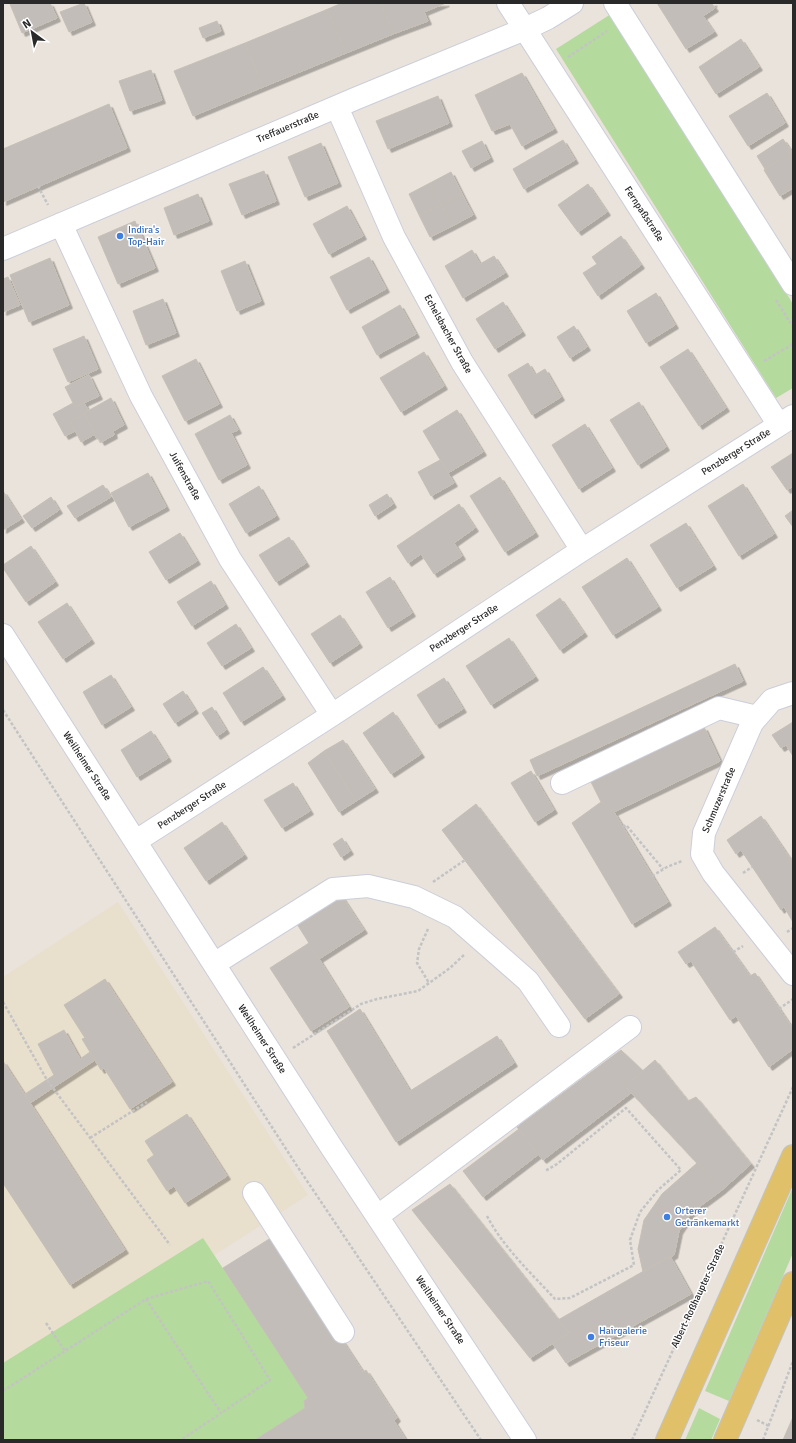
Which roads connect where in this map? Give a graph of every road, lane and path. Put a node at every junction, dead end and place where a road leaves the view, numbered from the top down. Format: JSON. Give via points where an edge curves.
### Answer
{"nodes":[{"id":1,"x":508,"y":3,"type":"edge"},
{"id":2,"x":572,"y":3,"type":"edge"},
{"id":3,"x":620,"y":11,"type":"edge"},
{"id":4,"x":525,"y":29,"type":"junction"},
{"id":5,"x":551,"y":68,"type":"junction"},
{"id":6,"x":337,"y":107,"type":"junction"},
{"id":7,"x":38,"y":186,"type":"dead end"},
{"id":8,"x":49,"y":207,"type":"dead end"},
{"id":9,"x":61,"y":224,"type":"junction"},
{"id":10,"x":3,"y":249,"type":"edge"},
{"id":11,"x":793,"y":284,"type":"edge"},
{"id":12,"x":793,"y":344,"type":"edge"},
{"id":13,"x":745,"y":372,"type":"junction"},
{"id":14,"x":786,"y":420,"type":"edge"},
{"id":15,"x":582,"y":550,"type":"junction"},
{"id":16,"x":4,"y":638,"type":"edge"},
{"id":17,"x":793,"y":693,"type":"edge"},
{"id":18,"x":3,"y":710,"type":"edge"},
{"id":19,"x":332,"y":715,"type":"junction"},
{"id":20,"x":757,"y":717,"type":"junction"},
{"id":21,"x":562,"y":783,"type":"dead end"},
{"id":22,"x":623,"y":827,"type":"dead end"},
{"id":23,"x":136,"y":841,"type":"junction"},
{"id":24,"x":702,"y":854,"type":"junction"},
{"id":25,"x":465,"y":860,"type":"dead end"},
{"id":26,"x":663,"y":869,"type":"junction"},
{"id":27,"x":652,"y":876,"type":"dead end"},
{"id":28,"x":414,"y":897,"type":"junction"},
{"id":29,"x":437,"y":908,"type":"junction"},
{"id":30,"x":482,"y":939,"type":"junction"},
{"id":31,"x":214,"y":964,"type":"junction"},
{"id":32,"x":793,"y":974,"type":"edge"},
{"id":33,"x":429,"y":983,"type":"junction"},
{"id":34,"x":793,"y":999,"type":"edge"},
{"id":35,"x":3,"y":1002,"type":"edge"},
{"id":36,"x":779,"y":1009,"type":"dead end"},
{"id":37,"x":559,"y":1026,"type":"dead end"},
{"id":38,"x":630,"y":1027,"type":"dead end"},
{"id":39,"x":276,"y":1060,"type":"junction"},
{"id":40,"x":793,"y":1087,"type":"edge"},
{"id":41,"x":147,"y":1102,"type":"dead end"},
{"id":42,"x":90,"y":1138,"type":"junction"},
{"id":43,"x":793,"y":1156,"type":"edge"},
{"id":44,"x":545,"y":1171,"type":"dead end"},
{"id":45,"x":254,"y":1193,"type":"dead end"},
{"id":46,"x":378,"y":1216,"type":"junction"},
{"id":47,"x":487,"y":1216,"type":"dead end"},
{"id":48,"x":170,"y":1245,"type":"dead end"},
{"id":49,"x":793,"y":1283,"type":"edge"},
{"id":50,"x":146,"y":1299,"type":"junction"},
{"id":51,"x":46,"y":1322,"type":"dead end"},
{"id":52,"x":343,"y":1332,"type":"dead end"},
{"id":53,"x":65,"y":1351,"type":"junction"},
{"id":54,"x":793,"y":1361,"type":"edge"},
{"id":55,"x":659,"y":1378,"type":"junction"},
{"id":56,"x":3,"y":1391,"type":"edge"},
{"id":57,"x":690,"y":1391,"type":"junction"},
{"id":58,"x":737,"y":1412,"type":"junction"},
{"id":59,"x":221,"y":1413,"type":"junction"},
{"id":60,"x":769,"y":1426,"type":"junction"},
{"id":61,"x":181,"y":1440,"type":"edge"},
{"id":62,"x":481,"y":1440,"type":"edge"},
{"id":63,"x":525,"y":1440,"type":"edge"},
{"id":64,"x":632,"y":1440,"type":"edge"},
{"id":65,"x":667,"y":1440,"type":"edge"},
{"id":66,"x":725,"y":1440,"type":"edge"},
{"id":67,"x":763,"y":1440,"type":"edge"}],
"edges":[{"from":1,"to":4,"type":"street","name":"Fernpaßstraße"},
{"from":2,"to":4,"type":"street","name":"Treffauerstraße"},
{"from":3,"to":5,"type":"path"},
{"from":3,"to":11,"type":"street"},
{"from":4,"to":5,"type":"street","name":"Fernpaßstraße"},
{"from":4,"to":6,"type":"street","name":"Treffauerstraße"},
{"from":5,"to":13,"type":"street","name":"Fernpaßstraße"},
{"from":6,"to":9,"type":"street","name":"Treffauerstraße"},
{"from":6,"to":15,"type":"street","name":"Echelsbacher Straße","via":[[394,237],[462,362]]},
{"from":7,"to":8,"type":"path"},
{"from":9,"to":10,"type":"street","name":"Treffauerstraße"},
{"from":9,"to":19,"type":"street","name":"Juifenstraße","via":[[141,396],[230,559]]},
{"from":12,"to":13,"type":"path"},
{"from":13,"to":14,"type":"street","name":"Fernpaßstraße"},
{"from":14,"to":15,"type":"street","name":"Penzberger Straße"},
{"from":15,"to":19,"type":"street","name":"Penzberger Straße"},
{"from":16,"to":23,"type":"street","name":"Weilheimer Straße"},
{"from":17,"to":20,"type":"street","name":"Schmuzerstraße","via":[[772,700]]},
{"from":18,"to":62,"type":"path","via":[[296,1166]]},
{"from":19,"to":23,"type":"street","name":"Penzberger Straße"},
{"from":20,"to":21,"type":"street","via":[[719,708]]},
{"from":20,"to":24,"type":"street","name":"Schmuzerstraße","via":[[752,723],[704,833]]},
{"from":22,"to":26,"type":"path","via":[[626,826]]},
{"from":23,"to":31,"type":"street","name":"Weilheimer Straße"},
{"from":24,"to":26,"type":"path"},
{"from":24,"to":32,"type":"street","via":[[713,874]]},
{"from":25,"to":28,"type":"path"},
{"from":26,"to":27,"type":"path"},
{"from":28,"to":29,"type":"street"},
{"from":28,"to":31,"type":"street","via":[[368,886],[333,889]]},
{"from":29,"to":30,"type":"street","via":[[455,917]]},
{"from":29,"to":33,"type":"path","via":[[419,949],[417,963]]},
{"from":30,"to":33,"type":"path"},
{"from":30,"to":37,"type":"street","via":[[528,982]]},
{"from":31,"to":39,"type":"street","name":"Weilheimer Straße"},
{"from":33,"to":39,"type":"path","via":[[418,991],[361,1004]]},
{"from":34,"to":36,"type":"path"},
{"from":35,"to":42,"type":"path","via":[[46,1080]]},
{"from":38,"to":46,"type":"street"},
{"from":39,"to":46,"type":"street","name":"Weilheimer Straße"},
{"from":40,"to":55,"type":"path","name":"Albert-Roßhaupter-Straße"},
{"from":41,"to":42,"type":"path"},
{"from":42,"to":48,"type":"path"},
{"from":43,"to":57,"type":"main road"},
{"from":44,"to":47,"type":"path","via":[[626,1108],[681,1170],[658,1190],[640,1212],[630,1240],[634,1265],[570,1298],[555,1299],[494,1230]]},
{"from":45,"to":52,"type":"street"},
{"from":46,"to":63,"type":"street","name":"Weilheimer Straße"},
{"from":49,"to":58,"type":"main road"},
{"from":50,"to":53,"type":"path"},
{"from":50,"to":59,"type":"path"},
{"from":50,"to":59,"type":"path","via":[[208,1281],[270,1380]]},
{"from":51,"to":53,"type":"path"},
{"from":53,"to":56,"type":"path"},
{"from":54,"to":60,"type":"path"},
{"from":55,"to":57,"type":"path"},
{"from":55,"to":64,"type":"path","name":"Albert-Roßhaupter-Straße"},
{"from":57,"to":65,"type":"main road"},
{"from":58,"to":60,"type":"path"},
{"from":58,"to":66,"type":"main road"},
{"from":59,"to":61,"type":"path"},
{"from":60,"to":67,"type":"path"}]}
